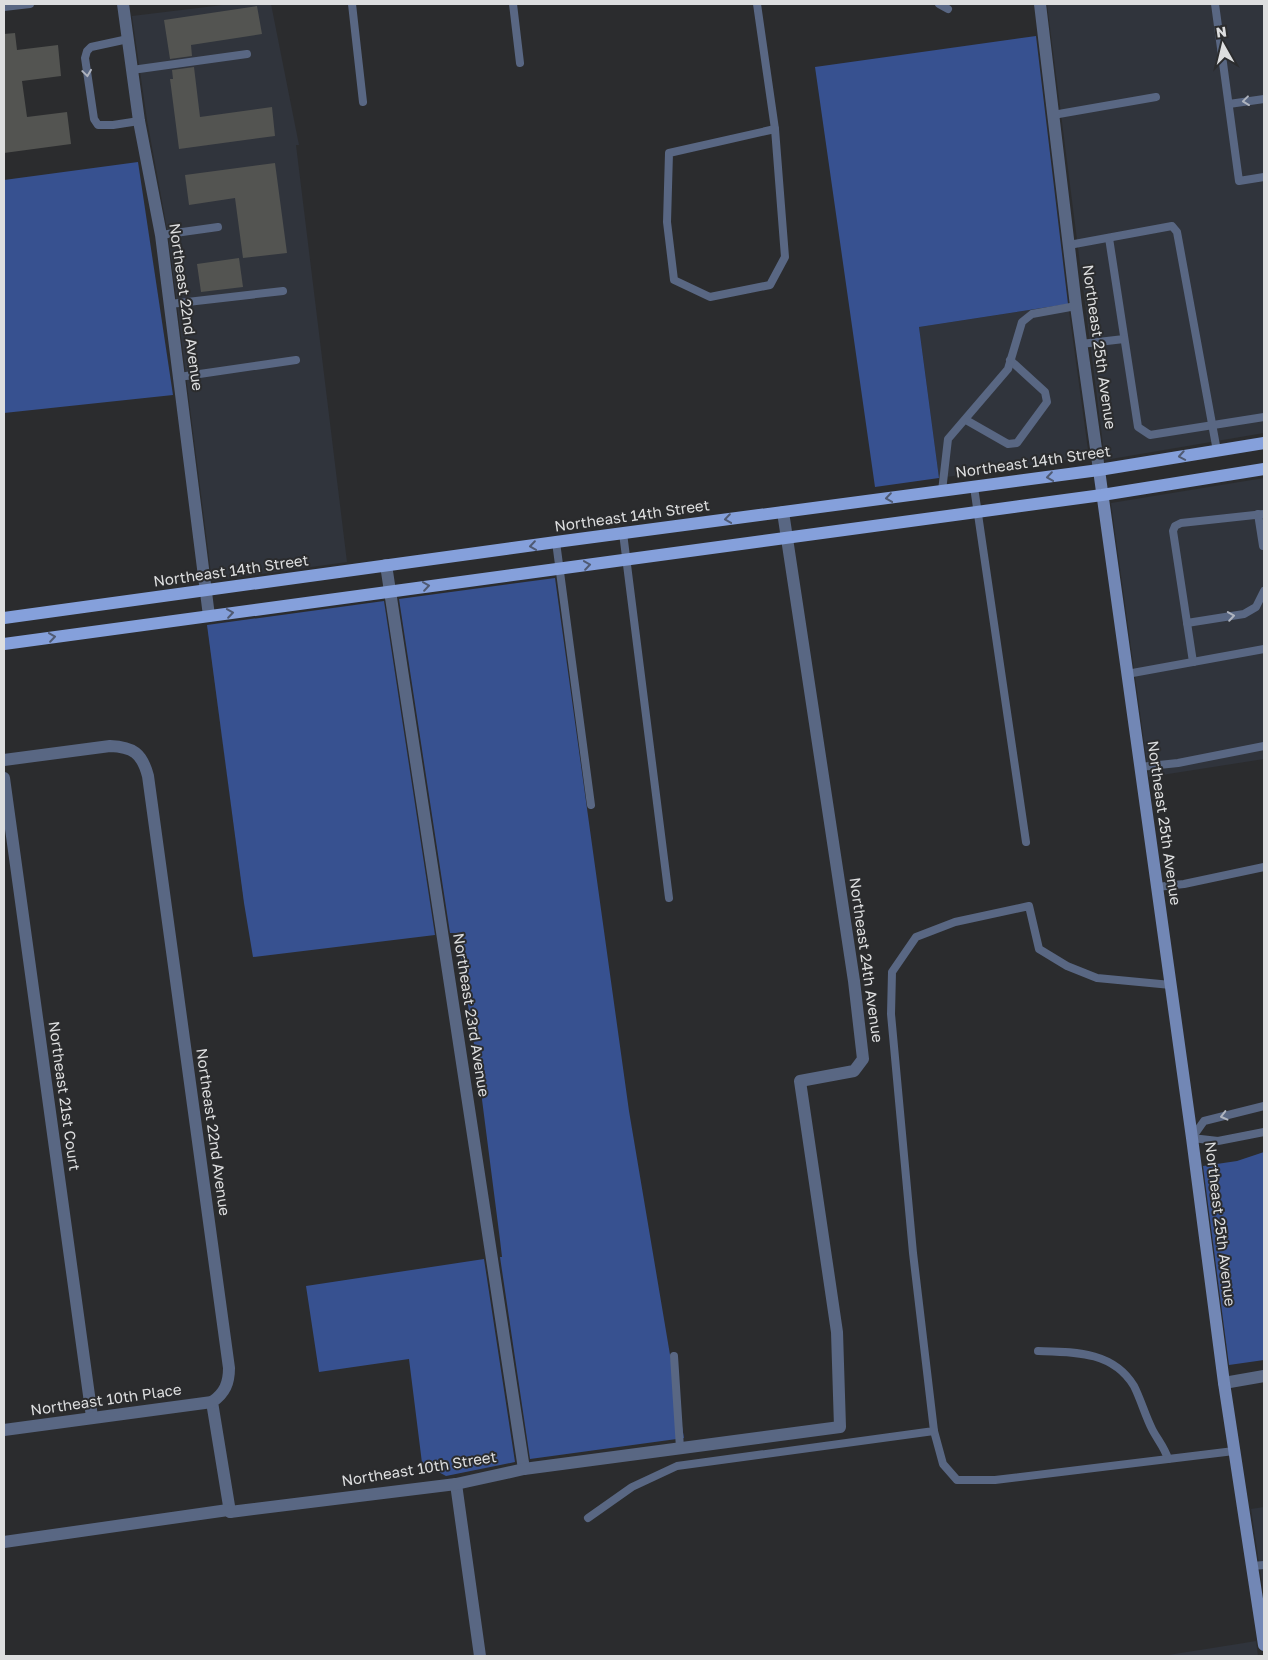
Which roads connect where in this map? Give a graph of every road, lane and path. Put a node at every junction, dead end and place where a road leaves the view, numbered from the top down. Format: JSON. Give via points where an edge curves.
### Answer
{"nodes":[{"id":1,"x":30,"y":4,"type":"edge"},
{"id":2,"x":123,"y":4,"type":"edge"},
{"id":3,"x":352,"y":4,"type":"edge"},
{"id":4,"x":513,"y":4,"type":"edge"},
{"id":5,"x":756,"y":4,"type":"edge"},
{"id":6,"x":940,"y":4,"type":"edge"},
{"id":7,"x":1040,"y":4,"type":"edge"},
{"id":8,"x":1215,"y":4,"type":"edge"},
{"id":9,"x":4,"y":7,"type":"edge"},
{"id":10,"x":948,"y":9,"type":"dead end"},
{"id":11,"x":128,"y":39,"type":"junction"},
{"id":12,"x":247,"y":54,"type":"dead end"},
{"id":13,"x":520,"y":63,"type":"dead end"},
{"id":14,"x":132,"y":70,"type":"junction"},
{"id":15,"x":1156,"y":97,"type":"dead end"},
{"id":16,"x":1264,"y":99,"type":"edge"},
{"id":17,"x":363,"y":102,"type":"dead end"},
{"id":18,"x":1229,"y":104,"type":"junction"},
{"id":19,"x":1053,"y":115,"type":"junction"},
{"id":20,"x":140,"y":121,"type":"junction"},
{"id":21,"x":775,"y":129,"type":"junction"},
{"id":22,"x":1264,"y":177,"type":"edge"},
{"id":23,"x":218,"y":227,"type":"dead end"},
{"id":24,"x":160,"y":235,"type":"junction"},
{"id":25,"x":1109,"y":238,"type":"junction"},
{"id":26,"x":1069,"y":246,"type":"junction"},
{"id":27,"x":284,"y":291,"type":"dead end"},
{"id":28,"x":170,"y":304,"type":"junction"},
{"id":29,"x":1076,"y":306,"type":"junction"},
{"id":30,"x":1124,"y":339,"type":"junction"},
{"id":31,"x":1081,"y":344,"type":"junction"},
{"id":32,"x":296,"y":360,"type":"dead end"},
{"id":33,"x":1010,"y":360,"type":"junction"},
{"id":34,"x":179,"y":377,"type":"junction"},
{"id":35,"x":966,"y":420,"type":"junction"},
{"id":36,"x":1264,"y":420,"type":"edge"},
{"id":37,"x":1212,"y":426,"type":"junction"},
{"id":38,"x":1264,"y":443,"type":"edge"},
{"id":39,"x":1216,"y":450,"type":"junction"},
{"id":40,"x":1264,"y":469,"type":"edge"},
{"id":41,"x":1099,"y":470,"type":"junction"},
{"id":42,"x":974,"y":487,"type":"junction"},
{"id":43,"x":942,"y":491,"type":"junction"},
{"id":44,"x":1102,"y":495,"type":"junction"},
{"id":45,"x":978,"y":511,"type":"junction"},
{"id":46,"x":782,"y":512,"type":"junction"},
{"id":47,"x":1261,"y":514,"type":"edge"},
{"id":48,"x":622,"y":534,"type":"junction"},
{"id":49,"x":787,"y":538,"type":"junction"},
{"id":50,"x":556,"y":542,"type":"junction"},
{"id":51,"x":1263,"y":546,"type":"edge"},
{"id":52,"x":626,"y":560,"type":"junction"},
{"id":53,"x":386,"y":565,"type":"junction"},
{"id":54,"x":559,"y":568,"type":"junction"},
{"id":55,"x":206,"y":590,"type":"junction"},
{"id":56,"x":390,"y":591,"type":"junction"},
{"id":57,"x":1264,"y":591,"type":"edge"},
{"id":58,"x":209,"y":616,"type":"junction"},
{"id":59,"x":4,"y":618,"type":"edge"},
{"id":60,"x":1187,"y":623,"type":"junction"},
{"id":61,"x":4,"y":644,"type":"edge"},
{"id":62,"x":1264,"y":649,"type":"edge"},
{"id":63,"x":1193,"y":662,"type":"junction"},
{"id":64,"x":1127,"y":674,"type":"junction"},
{"id":65,"x":1264,"y":746,"type":"edge"},
{"id":66,"x":4,"y":760,"type":"edge"},
{"id":67,"x":1140,"y":767,"type":"junction"},
{"id":68,"x":4,"y":778,"type":"edge"},
{"id":69,"x":591,"y":805,"type":"dead end"},
{"id":70,"x":1026,"y":842,"type":"dead end"},
{"id":71,"x":1264,"y":867,"type":"edge"},
{"id":72,"x":1157,"y":887,"type":"junction"},
{"id":73,"x":669,"y":898,"type":"dead end"},
{"id":74,"x":1171,"y":985,"type":"junction"},
{"id":75,"x":1264,"y":1106,"type":"edge"},
{"id":76,"x":1264,"y":1132,"type":"edge"},
{"id":77,"x":1192,"y":1138,"type":"junction"},
{"id":78,"x":1038,"y":1351,"type":"dead end"},
{"id":79,"x":674,"y":1356,"type":"dead end"},
{"id":80,"x":1264,"y":1376,"type":"edge"},
{"id":81,"x":1224,"y":1383,"type":"junction"},
{"id":82,"x":212,"y":1402,"type":"junction"},
{"id":83,"x":92,"y":1417,"type":"junction"},
{"id":84,"x":840,"y":1426,"type":"joint"},
{"id":85,"x":4,"y":1430,"type":"edge"},
{"id":86,"x":934,"y":1430,"type":"junction"},
{"id":87,"x":680,"y":1448,"type":"junction"},
{"id":88,"x":1234,"y":1451,"type":"junction"},
{"id":89,"x":1168,"y":1459,"type":"junction"},
{"id":90,"x":524,"y":1469,"type":"junction"},
{"id":91,"x":456,"y":1484,"type":"junction"},
{"id":92,"x":230,"y":1512,"type":"junction"},
{"id":93,"x":588,"y":1518,"type":"dead end"},
{"id":94,"x":4,"y":1542,"type":"edge"},
{"id":95,"x":1258,"y":1566,"type":"edge"},
{"id":96,"x":1262,"y":1616,"type":"edge"},
{"id":97,"x":1264,"y":1645,"type":"edge"},
{"id":98,"x":480,"y":1656,"type":"edge"}],
"edges":[{"from":1,"to":9,"type":"lane"},
{"from":2,"to":11,"type":"street","name":"Northeast 22nd Avenue"},
{"from":3,"to":17,"type":"lane"},
{"from":4,"to":13,"type":"lane"},
{"from":5,"to":21,"type":"lane"},
{"from":6,"to":10,"type":"lane"},
{"from":7,"to":19,"type":"street","name":"Northeast 25th Avenue"},
{"from":8,"to":18,"type":"lane"},
{"from":11,"to":14,"type":"street","name":"Northeast 22nd Avenue"},
{"from":11,"to":20,"type":"lane","one_way":true,"via":[[91,47],[85,58],[94,119],[98,125]]},
{"from":12,"to":14,"type":"lane"},
{"from":14,"to":20,"type":"street","name":"Northeast 22nd Avenue"},
{"from":15,"to":19,"type":"lane"},
{"from":16,"to":18,"type":"lane","one_way":true},
{"from":18,"to":22,"type":"lane","via":[[1239,181]]},
{"from":19,"to":26,"type":"street","name":"Northeast 25th Avenue"},
{"from":20,"to":24,"type":"street","name":"Northeast 22nd Avenue"},
{"from":21,"to":21,"type":"lane","via":[[785,257],[770,285],[710,297],[674,280],[667,222],[669,153]]},
{"from":23,"to":24,"type":"lane"},
{"from":24,"to":28,"type":"street","name":"Northeast 22nd Avenue"},
{"from":25,"to":26,"type":"lane"},
{"from":25,"to":30,"type":"lane"},
{"from":25,"to":37,"type":"lane","via":[[1172,226],[1178,232]]},
{"from":26,"to":29,"type":"street","name":"Northeast 25th Avenue"},
{"from":27,"to":28,"type":"lane"},
{"from":28,"to":34,"type":"street","name":"Northeast 22nd Avenue"},
{"from":29,"to":31,"type":"street","name":"Northeast 25th Avenue"},
{"from":29,"to":33,"type":"lane","via":[[1032,314],[1022,322]]},
{"from":30,"to":31,"type":"lane"},
{"from":30,"to":37,"type":"lane","via":[[1138,427],[1150,435]]},
{"from":31,"to":41,"type":"street","name":"Northeast 25th Avenue"},
{"from":32,"to":34,"type":"lane"},
{"from":33,"to":35,"type":"lane","via":[[1008,369]]},
{"from":33,"to":35,"type":"lane","via":[[1045,392],[1047,402],[1017,443],[1008,444]]},
{"from":34,"to":55,"type":"street","name":"Northeast 22nd Avenue"},
{"from":35,"to":43,"type":"lane","via":[[948,439]]},
{"from":36,"to":37,"type":"lane"},
{"from":37,"to":39,"type":"lane"},
{"from":38,"to":39,"type":"main road","name":"Northeast 14th Street"},
{"from":39,"to":41,"type":"main road","name":"Northeast 14th Street","one_way":true},
{"from":40,"to":44,"type":"main road"},
{"from":41,"to":42,"type":"main road","name":"Northeast 14th Street","one_way":true},
{"from":41,"to":44,"type":"main road","name":"Northeast 25th Avenue"},
{"from":42,"to":43,"type":"main road","name":"Northeast 14th Street"},
{"from":42,"to":45,"type":"lane"},
{"from":43,"to":46,"type":"main road","name":"Northeast 14th Street","one_way":true},
{"from":44,"to":45,"type":"main road"},
{"from":44,"to":64,"type":"main road","name":"Northeast 25th Avenue"},
{"from":45,"to":49,"type":"main road"},
{"from":45,"to":70,"type":"lane"},
{"from":46,"to":48,"type":"main road","name":"Northeast 14th Street","one_way":true},
{"from":46,"to":49,"type":"street","name":"Northeast 24th Avenue"},
{"from":47,"to":51,"type":"lane"},
{"from":47,"to":60,"type":"lane","via":[[1175,526],[1173,531]]},
{"from":48,"to":50,"type":"main road","name":"Northeast 14th Street"},
{"from":48,"to":52,"type":"lane"},
{"from":49,"to":52,"type":"main road"},
{"from":49,"to":84,"type":"street","name":"Northeast 24th Avenue","via":[[863,1059],[854,1071],[800,1081],[837,1332]]},
{"from":50,"to":53,"type":"main road","name":"Northeast 14th Street","one_way":true},
{"from":50,"to":54,"type":"lane"},
{"from":54,"to":52,"type":"main road","one_way":true},
{"from":52,"to":73,"type":"lane"},
{"from":53,"to":55,"type":"main road","name":"Northeast 14th Street"},
{"from":53,"to":56,"type":"street","name":"Northeast 23rd Avenue"},
{"from":56,"to":54,"type":"main road","one_way":true},
{"from":54,"to":69,"type":"lane"},
{"from":55,"to":58,"type":"street","name":"Northeast 22nd Avenue"},
{"from":55,"to":59,"type":"main road","name":"Northeast 14th Street"},
{"from":58,"to":56,"type":"main road","one_way":true},
{"from":56,"to":90,"type":"street","name":"Northeast 23rd Avenue"},
{"from":60,"to":57,"type":"lane","one_way":true,"via":[[1244,614],[1256,607]]},
{"from":61,"to":58,"type":"main road","one_way":true},
{"from":60,"to":63,"type":"lane"},
{"from":62,"to":63,"type":"lane"},
{"from":63,"to":64,"type":"lane"},
{"from":64,"to":67,"type":"main road","name":"Northeast 25th Avenue"},
{"from":65,"to":67,"type":"lane"},
{"from":66,"to":82,"type":"street","name":"Northeast 22nd Avenue","via":[[110,746],[125,747],[137,753],[145,763],[229,1368],[226,1388]]},
{"from":67,"to":72,"type":"main road","name":"Northeast 25th Avenue"},
{"from":68,"to":83,"type":"street","name":"Northeast 21st Court"},
{"from":71,"to":72,"type":"lane"},
{"from":72,"to":74,"type":"main road","name":"Northeast 25th Avenue"},
{"from":74,"to":77,"type":"main road","name":"Northeast 25th Avenue"},
{"from":74,"to":86,"type":"lane","via":[[1097,978],[1067,966],[1039,949],[1029,906],[955,922],[916,937],[892,972],[891,1014],[913,1253]]},
{"from":75,"to":77,"type":"lane","one_way":true,"via":[[1204,1121]]},
{"from":76,"to":77,"type":"lane","via":[[1218,1141]]},
{"from":77,"to":81,"type":"main road","name":"Northeast 25th Avenue"},
{"from":78,"to":89,"type":"lane","via":[[1082,1353],[1122,1371],[1133,1386]]},
{"from":79,"to":87,"type":"lane"},
{"from":80,"to":81,"type":"street"},
{"from":81,"to":88,"type":"main road","name":"Northeast 25th Avenue"},
{"from":82,"to":83,"type":"street","name":"Northeast 10th Place"},
{"from":82,"to":92,"type":"street"},
{"from":83,"to":85,"type":"street","name":"Northeast 10th Place"},
{"from":84,"to":87,"type":"street","name":"Northeast 10th Street"},
{"from":86,"to":89,"type":"lane","via":[[943,1464],[957,1480],[995,1480]]},
{"from":86,"to":93,"type":"lane","via":[[677,1466],[632,1487]]},
{"from":87,"to":90,"type":"street","name":"Northeast 10th Street"},
{"from":88,"to":89,"type":"lane"},
{"from":88,"to":95,"type":"main road","name":"Northeast 25th Avenue"},
{"from":90,"to":91,"type":"street","name":"Northeast 10th Street"},
{"from":91,"to":92,"type":"street","name":"Northeast 10th Street"},
{"from":91,"to":98,"type":"street"},
{"from":92,"to":94,"type":"street","name":"Northeast 10th Street"},
{"from":95,"to":96,"type":"main road","name":"Northeast 25th Avenue"},
{"from":96,"to":97,"type":"main road","name":"Northeast 25th Avenue"}]}
